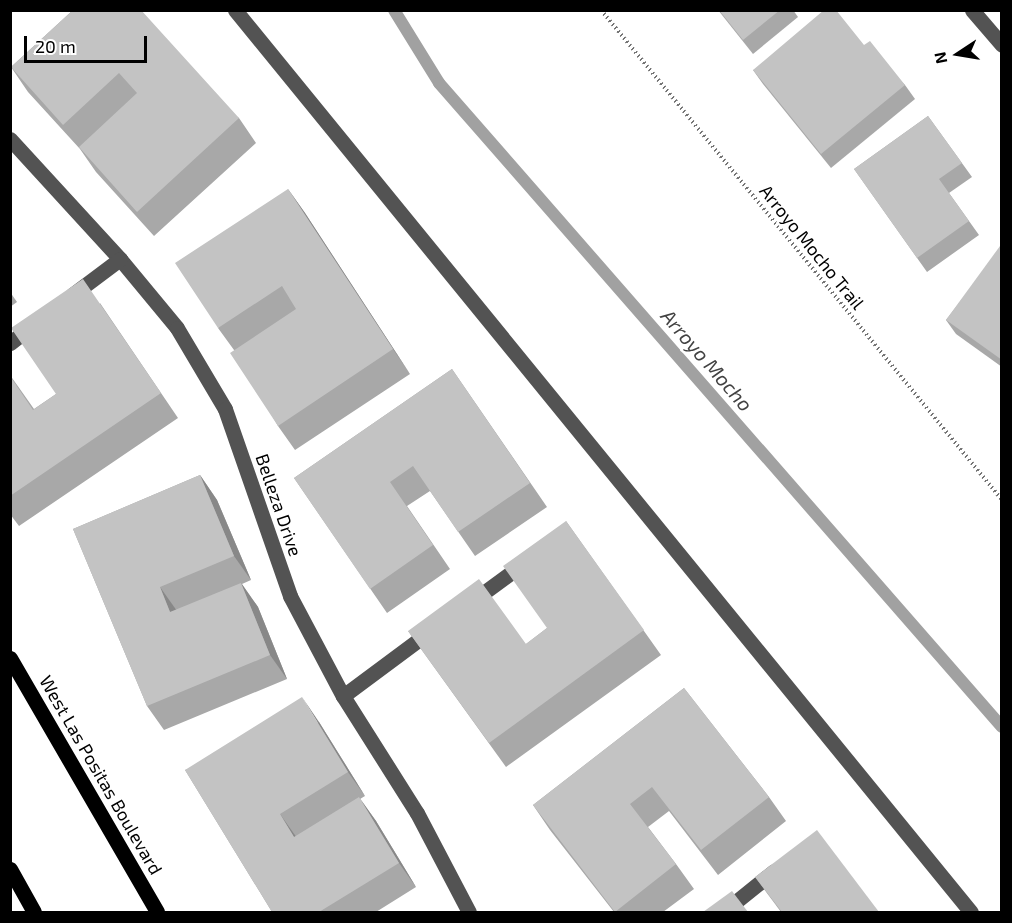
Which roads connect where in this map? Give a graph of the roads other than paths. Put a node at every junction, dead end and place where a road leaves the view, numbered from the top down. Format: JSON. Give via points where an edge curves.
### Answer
{"nodes":[{"id":1,"x":235,"y":10,"type":"edge"},
{"id":2,"x":972,"y":10,"type":"edge"},
{"id":3,"x":1002,"y":45,"type":"edge"},
{"id":4,"x":10,"y":140,"type":"edge"},
{"id":5,"x":120,"y":259,"type":"junction"},
{"id":6,"x":10,"y":343,"type":"edge"},
{"id":7,"x":539,"y":551,"type":"edge"},
{"id":8,"x":10,"y":658,"type":"edge"},
{"id":9,"x":343,"y":696,"type":"junction"},
{"id":10,"x":786,"y":861,"type":"edge"},
{"id":11,"x":10,"y":869,"type":"edge"},
{"id":12,"x":34,"y":912,"type":"edge"},
{"id":13,"x":157,"y":912,"type":"edge"},
{"id":14,"x":469,"y":912,"type":"edge"},
{"id":15,"x":723,"y":912,"type":"edge"},
{"id":16,"x":971,"y":912,"type":"edge"}],
"edges":[{"from":1,"to":16,"type":"street"},
{"from":2,"to":3,"type":"street"},
{"from":4,"to":5,"type":"street","name":"Belleza Drive"},
{"from":5,"to":6,"type":"street"},
{"from":5,"to":9,"type":"street","name":"Belleza Drive","via":[[177,328],[225,409],[290,596]]},
{"from":7,"to":9,"type":"street"},
{"from":8,"to":13,"type":"main road","name":"West Las Positas Boulevard"},
{"from":9,"to":14,"type":"street","name":"Belleza Drive","via":[[417,813]]},
{"from":10,"to":15,"type":"street"},
{"from":11,"to":12,"type":"main road"}]}
